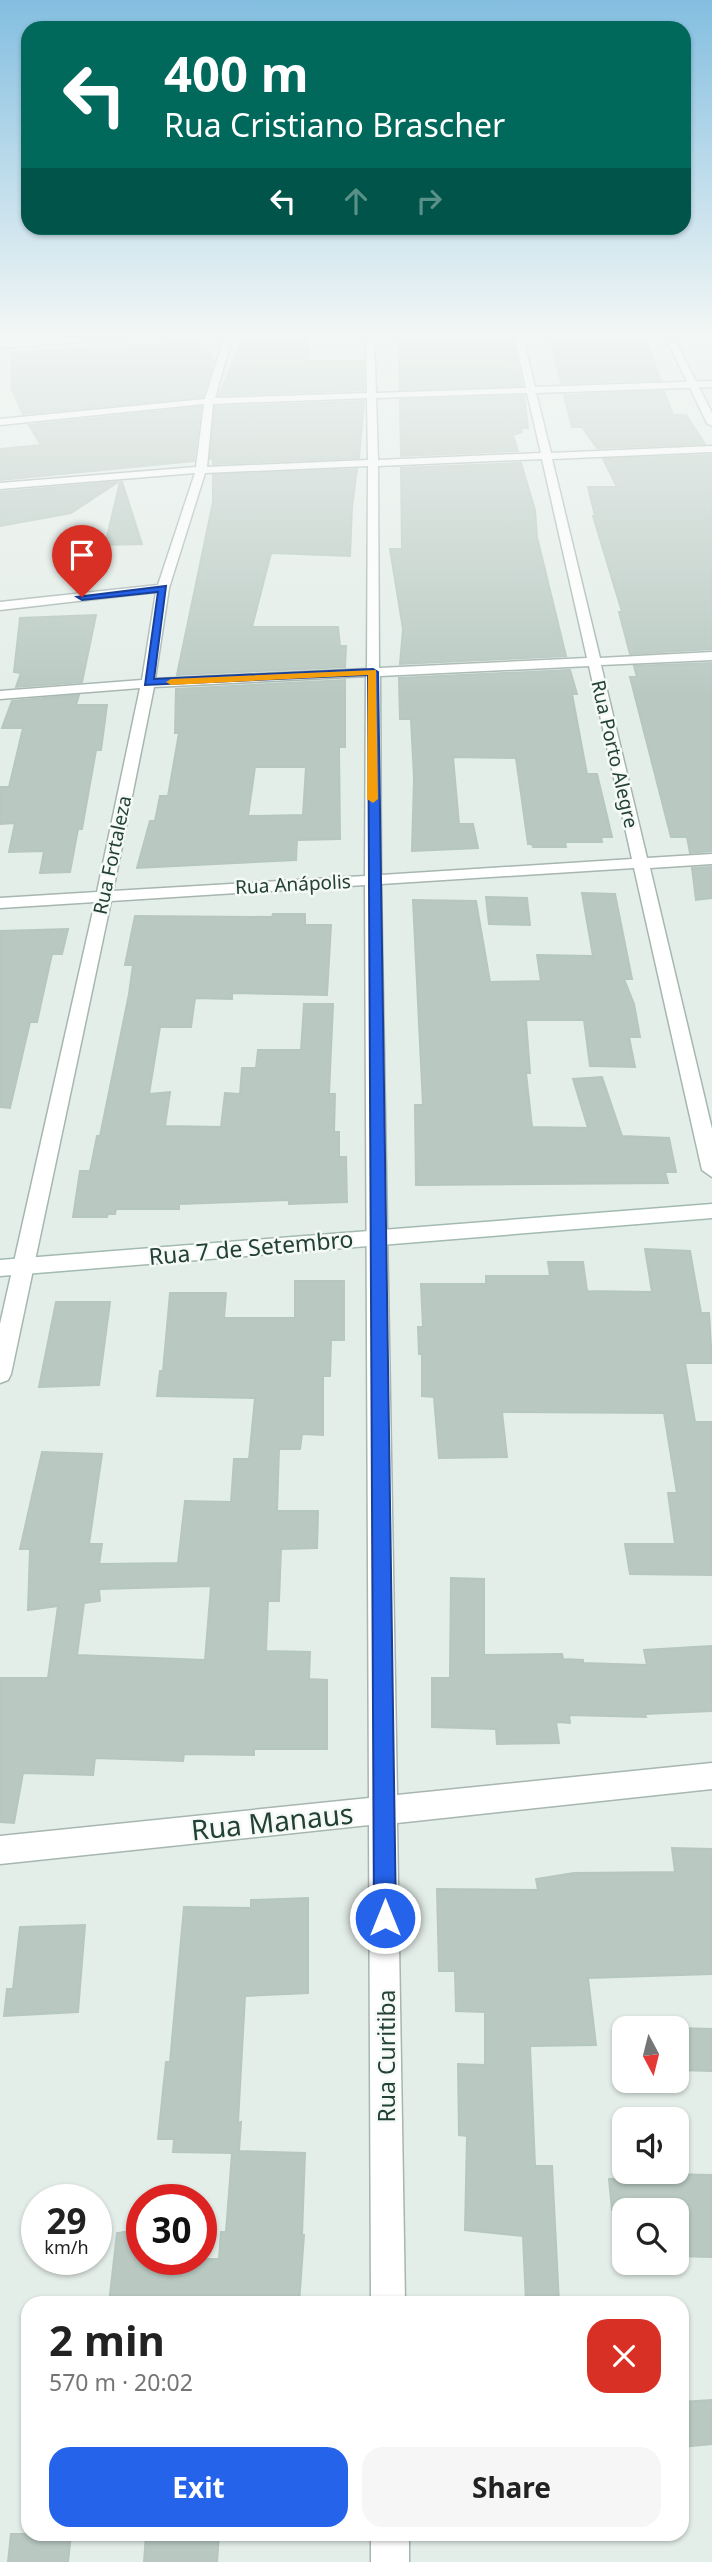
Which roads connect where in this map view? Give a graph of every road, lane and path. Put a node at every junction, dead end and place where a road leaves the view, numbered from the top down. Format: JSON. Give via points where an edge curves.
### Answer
{"nodes":[{"id":1,"x":202,"y":458,"type":"edge"},
{"id":2,"x":373,"y":458,"type":"edge"},
{"id":3,"x":508,"y":458,"type":"edge"},
{"id":4,"x":547,"y":458,"type":"edge"},
{"id":5,"x":373,"y":463,"type":"junction"},
{"id":6,"x":201,"y":470,"type":"junction"},
{"id":7,"x":0,"y":486,"type":"edge"},
{"id":8,"x":163,"y":588,"type":"junction"},
{"id":9,"x":0,"y":606,"type":"edge"},
{"id":10,"x":712,"y":656,"type":"edge"},
{"id":11,"x":594,"y":661,"type":"junction"},
{"id":12,"x":373,"y":672,"type":"junction"},
{"id":13,"x":148,"y":683,"type":"junction"},
{"id":14,"x":0,"y":695,"type":"edge"},
{"id":15,"x":712,"y":859,"type":"edge"},
{"id":16,"x":641,"y":863,"type":"junction"},
{"id":17,"x":373,"y":879,"type":"junction"},
{"id":18,"x":104,"y":896,"type":"junction"},
{"id":19,"x":0,"y":903,"type":"edge"},
{"id":20,"x":712,"y":1170,"type":"edge"},
{"id":21,"x":712,"y":1211,"type":"edge"},
{"id":22,"x":376,"y":1237,"type":"junction"},
{"id":23,"x":24,"y":1266,"type":"junction"},
{"id":24,"x":0,"y":1268,"type":"edge"},
{"id":25,"x":0,"y":1374,"type":"edge"},
{"id":26,"x":712,"y":1776,"type":"edge"},
{"id":27,"x":384,"y":1809,"type":"junction"},
{"id":28,"x":0,"y":1850,"type":"edge"},
{"id":29,"x":388,"y":2296,"type":"edge"},
{"id":30,"x":390,"y":2541,"type":"edge"},
{"id":31,"x":390,"y":2562,"type":"edge"}],
"edges":[{"from":1,"to":6,"type":"street","name":"Rua Fortaleza"},
{"from":2,"to":5,"type":"street","name":"Rua Curitiba"},
{"from":3,"to":5,"type":"street"},
{"from":4,"to":11,"type":"street","name":"Rua Porto Alegre"},
{"from":5,"to":6,"type":"street"},
{"from":5,"to":12,"type":"street","name":"Rua Curitiba"},
{"from":6,"to":7,"type":"street"},
{"from":6,"to":8,"type":"street","name":"Rua Fortaleza"},
{"from":8,"to":9,"type":"street"},
{"from":8,"to":13,"type":"street","name":"Rua Fortaleza"},
{"from":10,"to":11,"type":"street"},
{"from":11,"to":12,"type":"street"},
{"from":11,"to":16,"type":"street","name":"Rua Porto Alegre"},
{"from":12,"to":13,"type":"street"},
{"from":12,"to":17,"type":"street","name":"Rua Curitiba"},
{"from":13,"to":14,"type":"street"},
{"from":13,"to":18,"type":"street","name":"Rua Fortaleza"},
{"from":15,"to":16,"type":"street","name":"Rua Anápolis"},
{"from":16,"to":17,"type":"street","name":"Rua Anápolis"},
{"from":16,"to":20,"type":"street","name":"Rua Porto Alegre"},
{"from":17,"to":18,"type":"street","name":"Rua Anápolis"},
{"from":17,"to":22,"type":"street","name":"Rua Curitiba"},
{"from":18,"to":19,"type":"street","name":"Rua Anápolis"},
{"from":18,"to":23,"type":"street","name":"Rua Fortaleza"},
{"from":21,"to":22,"type":"street","name":"Rua 7 de Setembro"},
{"from":22,"to":23,"type":"street","name":"Rua 7 de Setembro"},
{"from":22,"to":27,"type":"street","name":"Rua Curitiba"},
{"from":23,"to":24,"type":"street","name":"Rua 7 de Setembro"},
{"from":23,"to":25,"type":"street","name":"Rua Fortaleza"},
{"from":26,"to":27,"type":"street","name":"Rua Manaus"},
{"from":27,"to":28,"type":"street","name":"Rua Manaus"},
{"from":27,"to":29,"type":"street","name":"Rua Curitiba"},
{"from":30,"to":31,"type":"street"}]}
